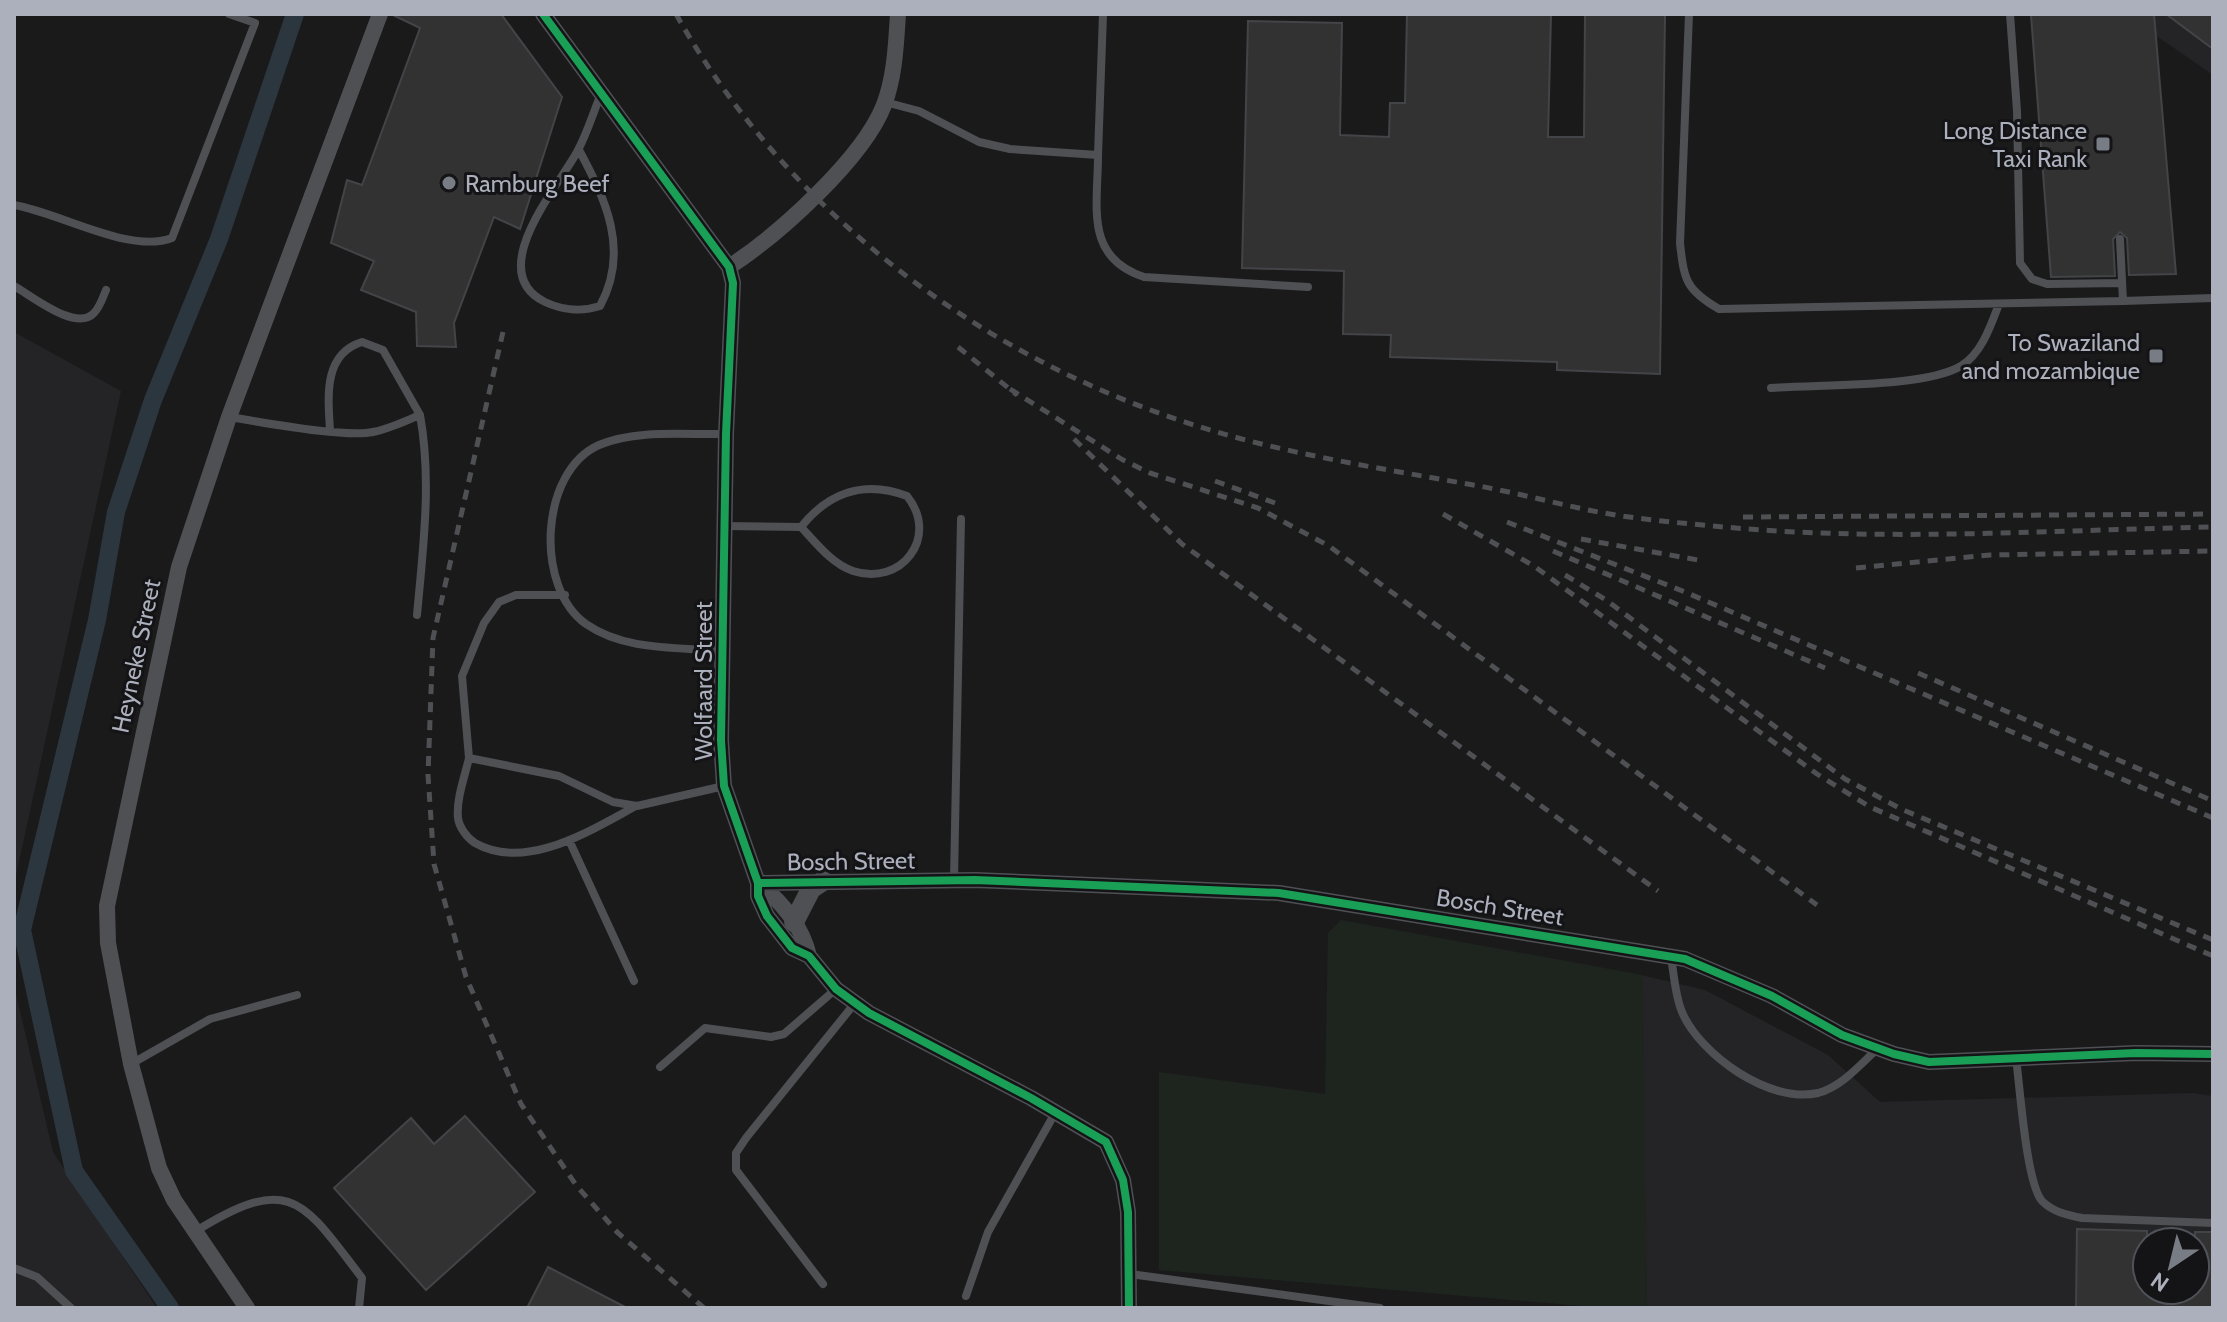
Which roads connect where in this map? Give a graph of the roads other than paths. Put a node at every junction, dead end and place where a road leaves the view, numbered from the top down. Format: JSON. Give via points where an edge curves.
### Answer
{"nodes":[{"id":1,"x":229,"y":14,"type":"edge"},
{"id":2,"x":380,"y":14,"type":"edge"},
{"id":3,"x":543,"y":14,"type":"edge"},
{"id":4,"x":898,"y":14,"type":"edge"},
{"id":5,"x":1103,"y":14,"type":"edge"},
{"id":6,"x":1689,"y":14,"type":"edge"},
{"id":7,"x":2010,"y":14,"type":"edge"},
{"id":8,"x":256,"y":18,"type":"edge"},
{"id":9,"x":601,"y":93,"type":"junction"},
{"id":10,"x":885,"y":102,"type":"junction"},
{"id":11,"x":579,"y":150,"type":"junction"},
{"id":12,"x":1098,"y":155,"type":"junction"},
{"id":13,"x":14,"y":205,"type":"edge"},
{"id":14,"x":2120,"y":239,"type":"dead end"},
{"id":15,"x":729,"y":267,"type":"junction"},
{"id":16,"x":2122,"y":283,"type":"junction"},
{"id":17,"x":14,"y":286,"type":"edge"},
{"id":18,"x":1308,"y":287,"type":"dead end"},
{"id":19,"x":106,"y":290,"type":"dead end"},
{"id":20,"x":2213,"y":298,"type":"edge"},
{"id":21,"x":2123,"y":301,"type":"junction"},
{"id":22,"x":1999,"y":304,"type":"junction"},
{"id":23,"x":1771,"y":388,"type":"dead end"},
{"id":24,"x":420,"y":415,"type":"junction"},
{"id":25,"x":229,"y":417,"type":"junction"},
{"id":26,"x":330,"y":430,"type":"junction"},
{"id":27,"x":726,"y":434,"type":"junction"},
{"id":28,"x":961,"y":519,"type":"dead end"},
{"id":29,"x":724,"y":526,"type":"junction"},
{"id":30,"x":801,"y":527,"type":"junction"},
{"id":31,"x":565,"y":595,"type":"junction"},
{"id":32,"x":417,"y":615,"type":"dead end"},
{"id":33,"x":721,"y":651,"type":"junction"},
{"id":34,"x":469,"y":758,"type":"junction"},
{"id":35,"x":724,"y":786,"type":"junction"},
{"id":36,"x":637,"y":806,"type":"junction"},
{"id":37,"x":569,"y":840,"type":"junction"},
{"id":38,"x":954,"y":880,"type":"junction"},
{"id":39,"x":823,"y":881,"type":"junction"},
{"id":40,"x":758,"y":883,"type":"junction"},
{"id":41,"x":794,"y":922,"type":"junction"},
{"id":42,"x":809,"y":956,"type":"junction"},
{"id":43,"x":1671,"y":957,"type":"junction"},
{"id":44,"x":634,"y":981,"type":"dead end"},
{"id":45,"x":836,"y":989,"type":"junction"},
{"id":46,"x":297,"y":995,"type":"dead end"},
{"id":47,"x":855,"y":1003,"type":"junction"},
{"id":48,"x":1877,"y":1049,"type":"junction"},
{"id":49,"x":2213,"y":1054,"type":"edge"},
{"id":50,"x":2016,"y":1058,"type":"junction"},
{"id":51,"x":131,"y":1064,"type":"junction"},
{"id":52,"x":660,"y":1067,"type":"dead end"},
{"id":53,"x":1055,"y":1113,"type":"junction"},
{"id":54,"x":2213,"y":1223,"type":"edge"},
{"id":55,"x":196,"y":1231,"type":"junction"},
{"id":56,"x":14,"y":1268,"type":"edge"},
{"id":57,"x":1130,"y":1274,"type":"junction"},
{"id":58,"x":823,"y":1284,"type":"dead end"},
{"id":59,"x":966,"y":1296,"type":"dead end"},
{"id":60,"x":242,"y":1306,"type":"edge"},
{"id":61,"x":71,"y":1308,"type":"edge"},
{"id":62,"x":359,"y":1308,"type":"edge"},
{"id":63,"x":1129,"y":1308,"type":"edge"},
{"id":64,"x":1380,"y":1308,"type":"edge"}],
"edges":[{"from":1,"to":8,"type":"lane"},
{"from":2,"to":25,"type":"street","name":"Heyneke Street"},
{"from":3,"to":9,"type":"street","name":"Wolfaard Street"},
{"from":4,"to":10,"type":"street"},
{"from":5,"to":12,"type":"lane"},
{"from":6,"to":22,"type":"lane","via":[[1680,243],[1684,279],[1700,298],[1719,309]]},
{"from":7,"to":16,"type":"lane","via":[[2020,263],[2032,279],[2047,284]]},
{"from":8,"to":13,"type":"lane","via":[[172,238],[156,244],[116,236]]},
{"from":9,"to":11,"type":"lane"},
{"from":9,"to":15,"type":"street","name":"Wolfaard Street"},
{"from":10,"to":12,"type":"lane","via":[[919,111],[979,142]]},
{"from":10,"to":15,"type":"street","via":[[857,150],[771,236]]},
{"from":11,"to":11,"type":"lane","via":[[522,244],[522,266],[536,297],[559,308],[590,310],[600,306],[609,290],[616,254],[605,204]]},
{"from":12,"to":18,"type":"lane","via":[[1099,240],[1124,270],[1144,277]]},
{"from":14,"to":16,"type":"lane"},
{"from":15,"to":27,"type":"street","name":"Wolfaard Street","via":[[734,301]]},
{"from":16,"to":21,"type":"lane"},
{"from":17,"to":19,"type":"lane","via":[[73,319],[96,312]]},
{"from":20,"to":21,"type":"lane"},
{"from":21,"to":22,"type":"lane"},
{"from":22,"to":23,"type":"lane","via":[[1984,342],[1963,365],[1933,377]]},
{"from":24,"to":26,"type":"lane","via":[[372,433]]},
{"from":24,"to":26,"type":"lane","via":[[392,359],[362,342],[342,352],[328,383]]},
{"from":24,"to":32,"type":"lane","via":[[425,485]]},
{"from":25,"to":26,"type":"lane"},
{"from":25,"to":51,"type":"street","name":"Heyneke Street","via":[[179,567],[107,906],[108,943]]},
{"from":27,"to":29,"type":"street","name":"Wolfaard Street"},
{"from":27,"to":31,"type":"lane","via":[[629,437],[598,446],[573,464],[554,504],[549,543]]},
{"from":28,"to":38,"type":"lane"},
{"from":29,"to":30,"type":"lane"},
{"from":29,"to":33,"type":"street","name":"Wolfaard Street"},
{"from":30,"to":30,"type":"lane","via":[[832,559],[873,575],[907,562],[918,544],[921,523],[907,496],[877,487],[837,495]]},
{"from":31,"to":33,"type":"lane","via":[[583,622],[611,638]]},
{"from":31,"to":34,"type":"lane","via":[[516,595],[499,602],[484,623],[462,676]]},
{"from":33,"to":35,"type":"street","name":"Wolfaard Street"},
{"from":34,"to":36,"type":"lane","via":[[559,776],[613,802]]},
{"from":34,"to":37,"type":"lane","via":[[458,820],[468,839],[510,853]]},
{"from":35,"to":36,"type":"lane"},
{"from":35,"to":40,"type":"street","name":"Wolfaard Street"},
{"from":36,"to":37,"type":"lane"},
{"from":37,"to":44,"type":"lane"},
{"from":38,"to":39,"type":"street","name":"Bosch Street"},
{"from":38,"to":43,"type":"street","name":"Bosch Street","via":[[1279,893]]},
{"from":39,"to":40,"type":"street","name":"Bosch Street"},
{"from":39,"to":41,"type":"street","via":[[811,889]]},
{"from":40,"to":41,"type":"street","name":"Wolfaard Street"},
{"from":40,"to":42,"type":"street","name":"Wolfaard Street","via":[[767,916],[792,948]]},
{"from":41,"to":42,"type":"street","name":"Wolfaard Street"},
{"from":42,"to":45,"type":"street","name":"Wolfaard Street"},
{"from":43,"to":48,"type":"street","name":"Bosch Street","via":[[1712,967]]},
{"from":43,"to":48,"type":"lane","via":[[1681,1011],[1698,1039],[1716,1059],[1765,1085],[1799,1095],[1820,1092],[1845,1079]]},
{"from":45,"to":47,"type":"street","name":"Wolfaard Street"},
{"from":45,"to":52,"type":"lane","via":[[784,1034],[705,1028]]},
{"from":46,"to":51,"type":"lane","via":[[210,1019]]},
{"from":47,"to":53,"type":"street","name":"Wolfaard Street"},
{"from":47,"to":58,"type":"lane","via":[[736,1153],[736,1170]]},
{"from":48,"to":50,"type":"street","name":"Bosch Street","via":[[1929,1062]]},
{"from":49,"to":50,"type":"street","name":"Bosch Street"},
{"from":50,"to":54,"type":"lane","via":[[2033,1185],[2047,1206],[2082,1218]]},
{"from":51,"to":55,"type":"street","name":"Heyneke Street","via":[[159,1168]]},
{"from":53,"to":57,"type":"street","name":"Wolfaard Street","via":[[1106,1142],[1113,1156],[1128,1212]]},
{"from":53,"to":59,"type":"lane","via":[[988,1232]]},
{"from":55,"to":60,"type":"street","name":"Heyneke Street"},
{"from":55,"to":62,"type":"lane","via":[[229,1211],[273,1200],[298,1203],[362,1278]]},
{"from":56,"to":61,"type":"lane","via":[[37,1277]]},
{"from":57,"to":63,"type":"street","name":"Wolfaard Street"},
{"from":57,"to":64,"type":"lane"}]}
